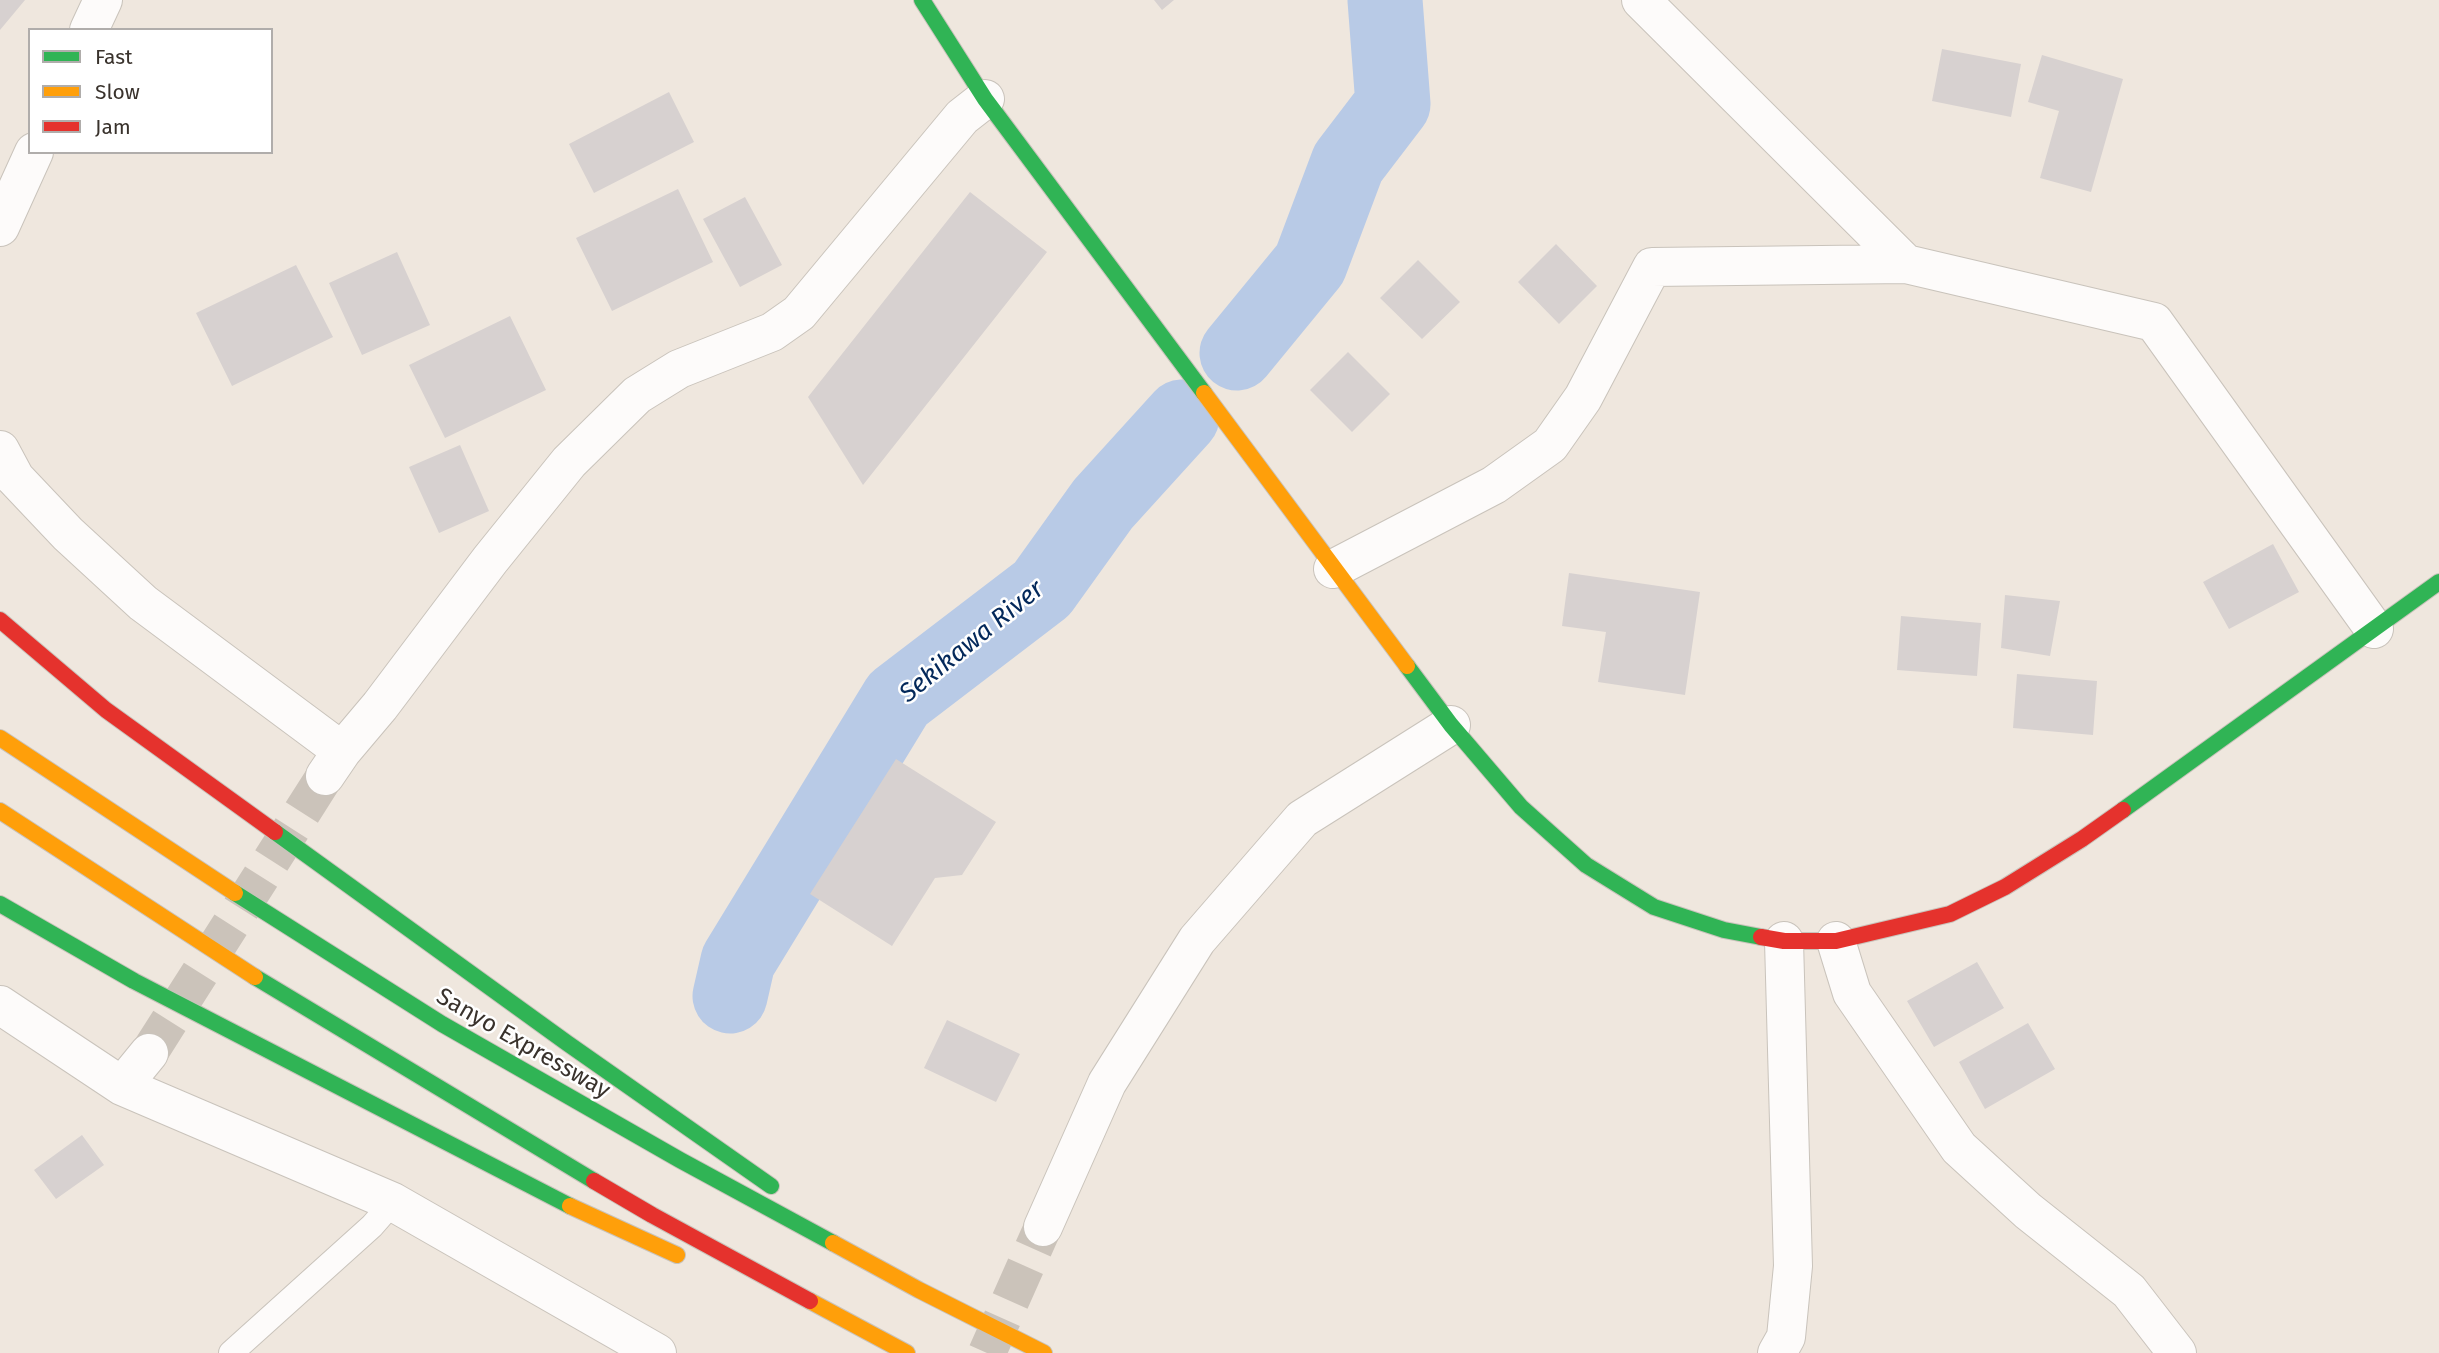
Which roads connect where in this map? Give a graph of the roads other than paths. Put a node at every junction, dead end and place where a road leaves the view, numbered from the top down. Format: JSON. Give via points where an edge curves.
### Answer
{"nodes":[{"id":1,"x":103,"y":0,"type":"edge"},
{"id":2,"x":922,"y":0,"type":"edge"},
{"id":3,"x":1641,"y":0,"type":"edge"},
{"id":4,"x":90,"y":28,"type":"edge"},
{"id":5,"x":985,"y":99,"type":"junction"},
{"id":6,"x":33,"y":154,"type":"edge"},
{"id":7,"x":0,"y":227,"type":"edge"},
{"id":8,"x":1906,"y":264,"type":"junction"},
{"id":9,"x":5,"y":471,"type":"edge"},
{"id":10,"x":1333,"y":569,"type":"junction"},
{"id":11,"x":2439,"y":582,"type":"edge"},
{"id":12,"x":0,"y":620,"type":"edge"},
{"id":13,"x":2374,"y":629,"type":"junction"},
{"id":14,"x":1451,"y":725,"type":"junction"},
{"id":15,"x":0,"y":738,"type":"edge"},
{"id":16,"x":0,"y":811,"type":"edge"},
{"id":17,"x":0,"y":904,"type":"edge"},
{"id":18,"x":1784,"y":941,"type":"junction"},
{"id":19,"x":1836,"y":941,"type":"junction"},
{"id":20,"x":0,"y":1005,"type":"edge"},
{"id":21,"x":149,"y":1053,"type":"tunnel mouth"},
{"id":22,"x":122,"y":1086,"type":"junction"},
{"id":23,"x":783,"y":1194,"type":"dead end"},
{"id":24,"x":393,"y":1202,"type":"junction"},
{"id":25,"x":805,"y":1210,"type":"dead end"},
{"id":26,"x":1043,"y":1227,"type":"tunnel mouth"},
{"id":27,"x":686,"y":1259,"type":"dead end"},
{"id":28,"x":919,"y":1290,"type":"junction"},
{"id":29,"x":774,"y":1300,"type":"dead end"},
{"id":30,"x":232,"y":1353,"type":"edge"},
{"id":31,"x":657,"y":1353,"type":"edge"},
{"id":32,"x":888,"y":1353,"type":"edge"},
{"id":33,"x":907,"y":1353,"type":"edge"},
{"id":34,"x":1044,"y":1353,"type":"edge"},
{"id":35,"x":1777,"y":1353,"type":"edge"},
{"id":36,"x":2177,"y":1353,"type":"edge"}],
"edges":[{"from":1,"to":4,"type":"street"},
{"from":2,"to":5,"type":"main road"},
{"from":3,"to":8,"type":"street"},
{"from":5,"to":9,"type":"street","via":[[962,117],[799,313],[772,332],[679,369],[637,395],[569,462],[334,764],[143,603]]},
{"from":5,"to":10,"type":"main road"},
{"from":6,"to":7,"type":"street"},
{"from":8,"to":10,"type":"street","via":[[1652,267],[1583,398],[1550,445],[1494,485]]},
{"from":8,"to":13,"type":"street","via":[[2154,322]]},
{"from":10,"to":14,"type":"main road"},
{"from":11,"to":13,"type":"main road"},
{"from":12,"to":23,"type":"main road","via":[[106,710]]},
{"from":13,"to":19,"type":"main road","via":[[2082,839],[2005,887],[1950,914]]},
{"from":14,"to":18,"type":"main road","via":[[1521,807],[1586,865],[1654,907],[1724,930]]},
{"from":14,"to":26,"type":"street","via":[[1303,819],[1197,940],[1107,1083]]},
{"from":15,"to":28,"type":"main road","name":"Sanyo Expressway","via":[[442,1024]]},
{"from":16,"to":33,"type":"main road","via":[[227,960],[413,1074],[652,1215]]},
{"from":17,"to":27,"type":"main road","via":[[134,982],[437,1139]]},
{"from":18,"to":19,"type":"main road"},
{"from":18,"to":35,"type":"street","via":[[1793,1266],[1786,1337]]},
{"from":19,"to":36,"type":"street","via":[[1852,993],[1959,1148],[2129,1292]]},
{"from":20,"to":22,"type":"street"},
{"from":21,"to":22,"type":"street"},
{"from":22,"to":24,"type":"street"},
{"from":24,"to":30,"type":"lane"},
{"from":24,"to":31,"type":"street"},
{"from":25,"to":28,"type":"main road"},
{"from":28,"to":34,"type":"main road","name":"Sanyo Expressway"},
{"from":29,"to":32,"type":"main road"}]}
